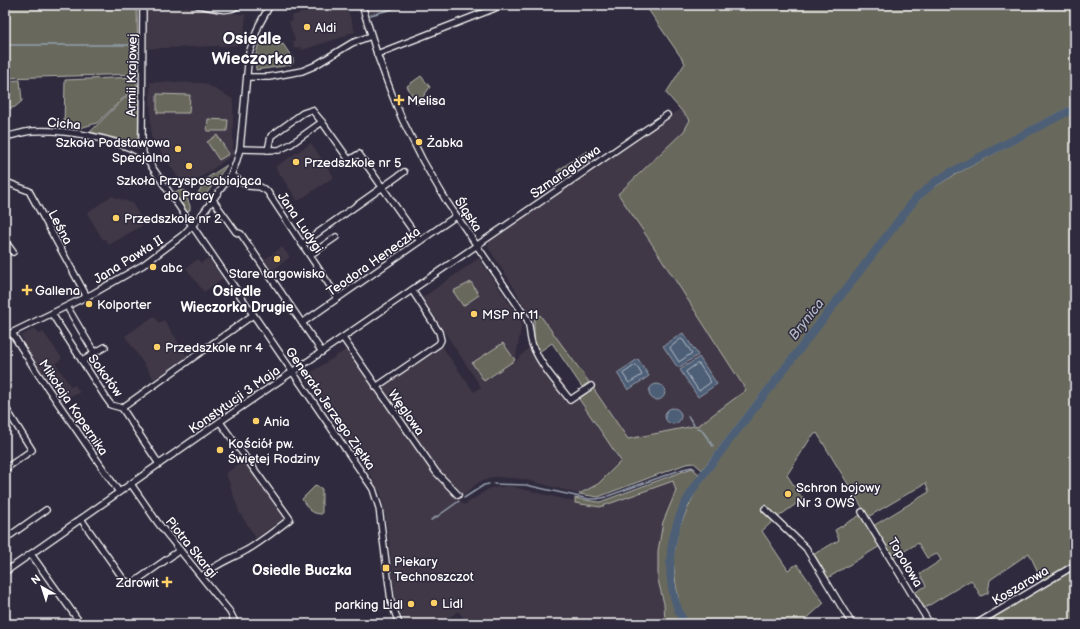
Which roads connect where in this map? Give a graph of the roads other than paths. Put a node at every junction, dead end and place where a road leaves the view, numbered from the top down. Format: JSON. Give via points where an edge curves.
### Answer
{"nodes":[{"id":1,"x":143,"y":5,"type":"edge"},
{"id":2,"x":198,"y":5,"type":"edge"},
{"id":3,"x":239,"y":5,"type":"edge"},
{"id":4,"x":270,"y":5,"type":"edge"},
{"id":5,"x":362,"y":5,"type":"edge"},
{"id":6,"x":503,"y":5,"type":"edge"},
{"id":7,"x":371,"y":36,"type":"junction"},
{"id":8,"x":376,"y":54,"type":"junction"},
{"id":9,"x":246,"y":77,"type":"junction"},
{"id":10,"x":666,"y":115,"type":"dead end"},
{"id":11,"x":322,"y":122,"type":"junction"},
{"id":12,"x":5,"y":137,"type":"edge"},
{"id":13,"x":240,"y":149,"type":"junction"},
{"id":14,"x":268,"y":150,"type":"junction"},
{"id":15,"x":143,"y":154,"type":"junction"},
{"id":16,"x":404,"y":172,"type":"dead end"},
{"id":17,"x":231,"y":175,"type":"junction"},
{"id":18,"x":5,"y":181,"type":"edge"},
{"id":19,"x":382,"y":187,"type":"junction"},
{"id":20,"x":213,"y":200,"type":"junction"},
{"id":21,"x":456,"y":216,"type":"junction"},
{"id":22,"x":192,"y":226,"type":"junction"},
{"id":23,"x":336,"y":236,"type":"dead end"},
{"id":24,"x":5,"y":241,"type":"edge"},
{"id":25,"x":420,"y":241,"type":"junction"},
{"id":26,"x":302,"y":244,"type":"junction"},
{"id":27,"x":477,"y":245,"type":"junction"},
{"id":28,"x":13,"y":252,"type":"dead end"},
{"id":29,"x":310,"y":255,"type":"junction"},
{"id":30,"x":412,"y":290,"type":"junction"},
{"id":31,"x":87,"y":297,"type":"junction"},
{"id":32,"x":338,"y":298,"type":"junction"},
{"id":33,"x":70,"y":310,"type":"dead end"},
{"id":34,"x":52,"y":314,"type":"junction"},
{"id":35,"x":253,"y":316,"type":"junction"},
{"id":36,"x":302,"y":323,"type":"junction"},
{"id":37,"x":12,"y":333,"type":"junction"},
{"id":38,"x":5,"y":336,"type":"edge"},
{"id":39,"x":343,"y":338,"type":"junction"},
{"id":40,"x":105,"y":347,"type":"dead end"},
{"id":41,"x":322,"y":352,"type":"junction"},
{"id":42,"x":94,"y":353,"type":"junction"},
{"id":43,"x":82,"y":361,"type":"junction"},
{"id":44,"x":292,"y":372,"type":"junction"},
{"id":45,"x":591,"y":386,"type":"dead end"},
{"id":46,"x":376,"y":387,"type":"junction"},
{"id":47,"x":5,"y":407,"type":"edge"},
{"id":48,"x":122,"y":408,"type":"junction"},
{"id":49,"x":220,"y":422,"type":"junction"},
{"id":50,"x":159,"y":464,"type":"junction"},
{"id":51,"x":5,"y":468,"type":"edge"},
{"id":52,"x":131,"y":484,"type":"junction"},
{"id":53,"x":119,"y":492,"type":"junction"},
{"id":54,"x":458,"y":495,"type":"dead end"},
{"id":55,"x":46,"y":510,"type":"dead end"},
{"id":56,"x":765,"y":510,"type":"dead end"},
{"id":57,"x":862,"y":512,"type":"dead end"},
{"id":58,"x":81,"y":518,"type":"junction"},
{"id":59,"x":5,"y":539,"type":"edge"},
{"id":60,"x":180,"y":550,"type":"junction"},
{"id":61,"x":31,"y":554,"type":"junction"},
{"id":62,"x":1075,"y":565,"type":"edge"},
{"id":63,"x":5,"y":572,"type":"edge"},
{"id":64,"x":202,"y":576,"type":"junction"},
{"id":65,"x":5,"y":618,"type":"edge"},
{"id":66,"x":9,"y":624,"type":"edge"},
{"id":67,"x":81,"y":624,"type":"edge"},
{"id":68,"x":236,"y":624,"type":"edge"},
{"id":69,"x":399,"y":624,"type":"edge"},
{"id":70,"x":852,"y":624,"type":"edge"},
{"id":71,"x":930,"y":624,"type":"edge"},
{"id":72,"x":976,"y":624,"type":"edge"}],
"edges":[{"from":1,"to":15,"type":"street","name":"Armii Krajowej"},
{"from":2,"to":3,"type":"street","via":[[223,10],[231,10]]},
{"from":4,"to":9,"type":"street","name":"Jana Pawła II","via":[[253,40]]},
{"from":5,"to":7,"type":"street","name":"Śląska"},
{"from":6,"to":8,"type":"street"},
{"from":7,"to":8,"type":"street","name":"Śląska"},
{"from":7,"to":9,"type":"street","via":[[345,46],[302,71],[269,77]]},
{"from":8,"to":21,"type":"street","name":"Śląska","via":[[402,119]]},
{"from":9,"to":13,"type":"street","name":"Jana Pawła II"},
{"from":10,"to":27,"type":"street","name":"Szmaragdowa"},
{"from":11,"to":14,"type":"street","via":[[285,148]]},
{"from":11,"to":14,"type":"street","via":[[312,110],[303,113],[271,136]]},
{"from":11,"to":19,"type":"street","via":[[349,160],[359,154]]},
{"from":12,"to":15,"type":"street","name":"Cicha","via":[[32,131],[76,134],[115,142]]},
{"from":13,"to":14,"type":"street"},
{"from":13,"to":17,"type":"street","name":"Jana Pawła II"},
{"from":15,"to":22,"type":"street"},
{"from":16,"to":19,"type":"street"},
{"from":17,"to":20,"type":"street","name":"Jana Pawła II"},
{"from":17,"to":26,"type":"street","name":"Jana Ludygi","via":[[248,186],[260,187],[267,191]]},
{"from":18,"to":31,"type":"street","name":"Leśna","via":[[29,191]]},
{"from":19,"to":25,"type":"street"},
{"from":19,"to":26,"type":"street"},
{"from":20,"to":22,"type":"street","name":"Jana Pawła II"},
{"from":20,"to":36,"type":"street","via":[[236,232],[241,234]]},
{"from":21,"to":25,"type":"street","name":"Teodora Heneczka"},
{"from":21,"to":27,"type":"street","name":"Śląska"},
{"from":22,"to":31,"type":"street","name":"Jana Pawła II","via":[[183,236],[143,265]]},
{"from":22,"to":35,"type":"street","name":"Generała Jerzego Ziętka"},
{"from":23,"to":29,"type":"street"},
{"from":24,"to":28,"type":"street"},
{"from":25,"to":32,"type":"street","name":"Teodora Heneczka"},
{"from":26,"to":29,"type":"street","name":"Jana Ludygi"},
{"from":27,"to":30,"type":"street","name":"Konstytucji 3 Maja"},
{"from":27,"to":45,"type":"street","name":"Śląska","via":[[524,314],[529,324],[532,345],[544,366],[570,400]]},
{"from":29,"to":32,"type":"street","name":"Jana Ludygi"},
{"from":30,"to":39,"type":"street","name":"Konstytucji 3 Maja"},
{"from":30,"to":46,"type":"street","via":[[440,332],[442,340]]},
{"from":31,"to":34,"type":"street","name":"Jana Pawła II"},
{"from":32,"to":36,"type":"street","name":"Teodora Heneczka"},
{"from":33,"to":42,"type":"street"},
{"from":34,"to":37,"type":"street","name":"Jana Pawła II"},
{"from":34,"to":43,"type":"street","name":"Sokołów"},
{"from":35,"to":44,"type":"street","name":"Generała Jerzego Ziętka"},
{"from":35,"to":48,"type":"street"},
{"from":36,"to":41,"type":"street"},
{"from":37,"to":38,"type":"street","name":"Jana Pawła II"},
{"from":37,"to":53,"type":"street","name":"Mikołaja Kopernika"},
{"from":39,"to":41,"type":"street","name":"Konstytucji 3 Maja"},
{"from":39,"to":46,"type":"street","name":"Węglowa"},
{"from":40,"to":42,"type":"street"},
{"from":41,"to":44,"type":"street","name":"Konstytucji 3 Maja"},
{"from":42,"to":43,"type":"street"},
{"from":43,"to":48,"type":"street","name":"Sokołów","via":[[111,405]]},
{"from":44,"to":49,"type":"street","name":"Konstytucji 3 Maja"},
{"from":44,"to":69,"type":"street","name":"Generała Jerzego Ziętka","via":[[377,498],[391,601]]},
{"from":46,"to":54,"type":"street","name":"Węglowa","via":[[436,472]]},
{"from":47,"to":51,"type":"street","via":[[32,450]]},
{"from":48,"to":50,"type":"street","name":"Sokołów"},
{"from":49,"to":50,"type":"street","name":"Konstytucji 3 Maja"},
{"from":49,"to":64,"type":"street","via":[[290,519],[258,543],[219,563]]},
{"from":50,"to":52,"type":"street","name":"Konstytucji 3 Maja"},
{"from":52,"to":53,"type":"street","name":"Konstytucji 3 Maja"},
{"from":52,"to":60,"type":"street","name":"Piotra Skargi"},
{"from":53,"to":58,"type":"street","name":"Konstytucji 3 Maja"},
{"from":55,"to":59,"type":"street"},
{"from":56,"to":70,"type":"street","via":[[806,548]]},
{"from":57,"to":71,"type":"street","name":"Topolowa"},
{"from":58,"to":60,"type":"street","via":[[124,580],[129,583],[133,583]]},
{"from":58,"to":61,"type":"street","name":"Konstytucji 3 Maja"},
{"from":60,"to":64,"type":"street","name":"Piotra Skargi"},
{"from":61,"to":63,"type":"street","name":"Konstytucji 3 Maja"},
{"from":61,"to":67,"type":"street"},
{"from":62,"to":72,"type":"street","name":"Koszarowa"},
{"from":64,"to":68,"type":"street","name":"Piotra Skargi","via":[[230,612]]},
{"from":65,"to":66,"type":"street"}]}
